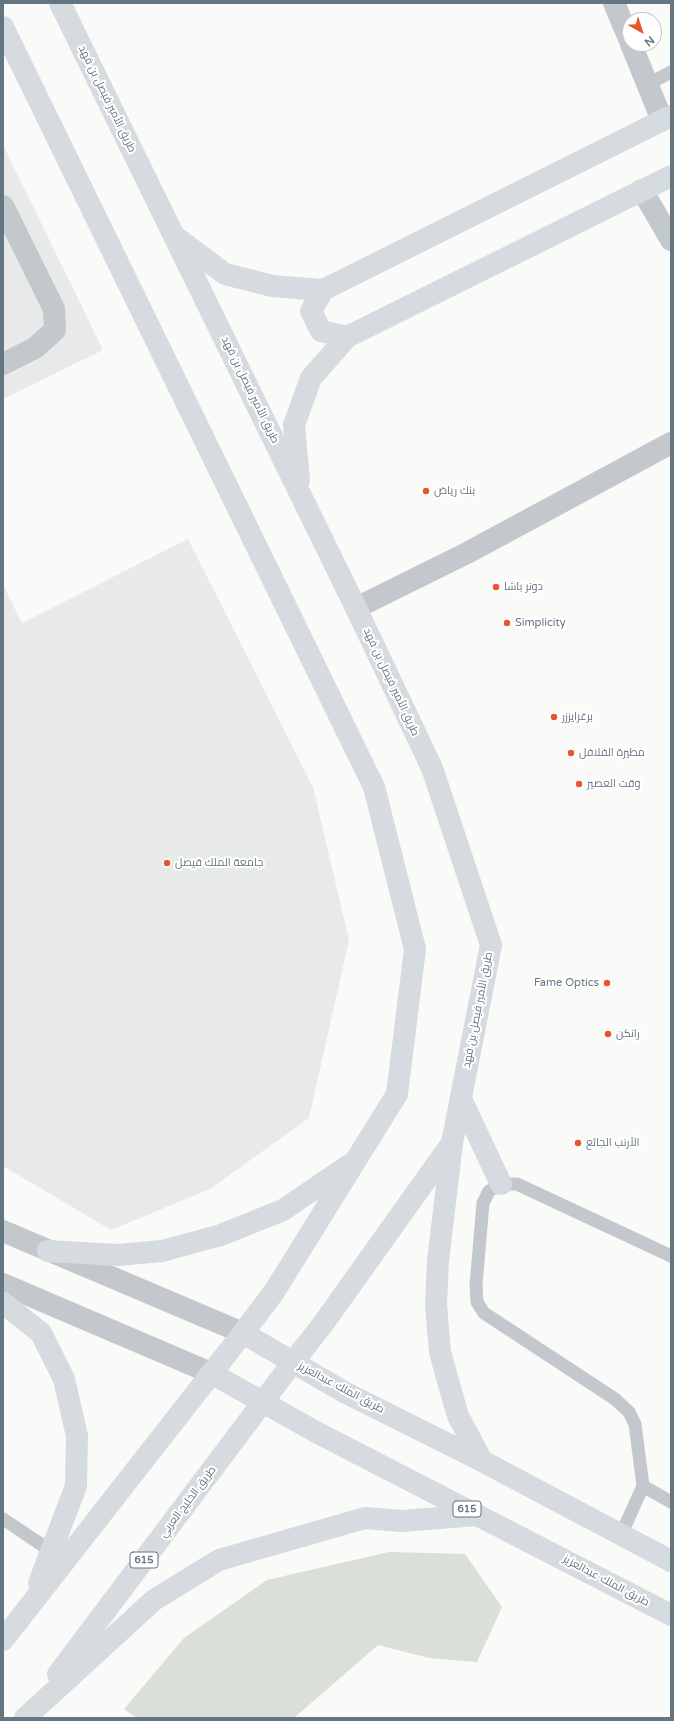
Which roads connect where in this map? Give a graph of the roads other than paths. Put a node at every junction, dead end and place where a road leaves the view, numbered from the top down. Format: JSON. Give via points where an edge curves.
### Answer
{"nodes":[{"id":1,"x":60,"y":3,"type":"edge"},
{"id":2,"x":614,"y":3,"type":"edge"},
{"id":3,"x":622,"y":22,"type":"edge"},
{"id":4,"x":3,"y":27,"type":"edge"},
{"id":5,"x":634,"y":52,"type":"edge"},
{"id":6,"x":671,"y":72,"type":"edge"},
{"id":7,"x":648,"y":84,"type":"junction"},
{"id":8,"x":667,"y":118,"type":"edge"},
{"id":9,"x":671,"y":176,"type":"edge"},
{"id":10,"x":642,"y":190,"type":"junction"},
{"id":11,"x":3,"y":206,"type":"edge"},
{"id":12,"x":174,"y":235,"type":"junction"},
{"id":13,"x":671,"y":240,"type":"edge"},
{"id":14,"x":323,"y":290,"type":"junction"},
{"id":15,"x":347,"y":337,"type":"junction"},
{"id":16,"x":3,"y":364,"type":"edge"},
{"id":17,"x":671,"y":442,"type":"edge"},
{"id":18,"x":301,"y":496,"type":"junction"},
{"id":19,"x":356,"y":608,"type":"junction"},
{"id":20,"x":460,"y":1099,"type":"junction"},
{"id":21,"x":452,"y":1143,"type":"junction"},
{"id":22,"x":356,"y":1159,"type":"junction"},
{"id":23,"x":501,"y":1184,"type":"junction"},
{"id":24,"x":3,"y":1231,"type":"edge"},
{"id":25,"x":48,"y":1251,"type":"junction"},
{"id":26,"x":671,"y":1256,"type":"edge"},
{"id":27,"x":3,"y":1284,"type":"edge"},
{"id":28,"x":3,"y":1303,"type":"edge"},
{"id":29,"x":243,"y":1333,"type":"junction"},
{"id":30,"x":293,"y":1362,"type":"junction"},
{"id":31,"x":211,"y":1374,"type":"junction"},
{"id":32,"x":264,"y":1403,"type":"junction"},
{"id":33,"x":482,"y":1461,"type":"junction"},
{"id":34,"x":642,"y":1486,"type":"junction"},
{"id":35,"x":671,"y":1502,"type":"edge"},
{"id":36,"x":479,"y":1514,"type":"junction"},
{"id":37,"x":3,"y":1519,"type":"edge"},
{"id":38,"x":621,"y":1535,"type":"junction"},
{"id":39,"x":58,"y":1556,"type":"junction"},
{"id":40,"x":671,"y":1561,"type":"edge"},
{"id":41,"x":671,"y":1615,"type":"edge"},
{"id":42,"x":3,"y":1640,"type":"edge"},
{"id":43,"x":25,"y":1718,"type":"edge"}],
"edges":[{"from":1,"to":12,"type":"main road","name":"طريق الأمير فيصل بن فهد"},
{"from":2,"to":3,"type":"street"},
{"from":4,"to":22,"type":"main road","via":[[374,787],[415,949],[397,1094]]},
{"from":5,"to":7,"type":"street"},
{"from":6,"to":7,"type":"lane"},
{"from":7,"to":8,"type":"street"},
{"from":8,"to":14,"type":"main road"},
{"from":9,"to":10,"type":"main road"},
{"from":10,"to":13,"type":"street"},
{"from":10,"to":15,"type":"main road"},
{"from":11,"to":16,"type":"street","via":[[54,308],[55,330],[35,348]]},
{"from":12,"to":14,"type":"main road","via":[[225,274],[272,286]]},
{"from":12,"to":18,"type":"main road","name":"طريق الأمير فيصل بن فهد"},
{"from":14,"to":15,"type":"main road","via":[[311,311],[321,331]]},
{"from":15,"to":18,"type":"main road","via":[[311,378],[294,425]]},
{"from":17,"to":19,"type":"street","via":[[467,553]]},
{"from":18,"to":19,"type":"main road","name":"طريق الأمير فيصل بن فهد"},
{"from":19,"to":20,"type":"main road","name":"طريق الأمير فيصل بن فهد","via":[[432,768],[491,945]]},
{"from":20,"to":21,"type":"main road","name":"طريق الأمير فيصل بن فهد"},
{"from":20,"to":23,"type":"main road"},
{"from":21,"to":30,"type":"main road","name":"طريق الأمير فيصل بن فهد"},
{"from":21,"to":33,"type":"main road","via":[[438,1261],[436,1305],[440,1352],[458,1416]]},
{"from":22,"to":25,"type":"main road","via":[[283,1210],[221,1235],[162,1251],[126,1255]]},
{"from":22,"to":29,"type":"main road","via":[[274,1292]]},
{"from":23,"to":26,"type":"lane","via":[[517,1184]]},
{"from":23,"to":34,"type":"lane","via":[[489,1191],[483,1203],[476,1285],[477,1302],[484,1313],[615,1399],[629,1412],[635,1424]]},
{"from":24,"to":25,"type":"street","name":"طريق الملك عبدالعزيز"},
{"from":25,"to":29,"type":"street","name":"طريق الملك عبدالعزيز"},
{"from":27,"to":31,"type":"street","name":"طريق الملك عبدالعزيز"},
{"from":28,"to":39,"type":"main road","via":[[41,1333],[64,1379],[77,1436],[76,1486]]},
{"from":29,"to":30,"type":"main road","name":"طريق الملك عبدالعزيز"},
{"from":29,"to":31,"type":"main road"},
{"from":30,"to":32,"type":"main road","name":"طريق الخليج العربي","number":"615"},
{"from":30,"to":33,"type":"main road","name":"طريق الملك عبدالعزيز","via":[[344,1392]]},
{"from":31,"to":32,"type":"main road","name":"طريق الملك عبدالعزيز","number":"615"},
{"from":31,"to":39,"type":"main road"},
{"from":32,"to":36,"type":"main road","name":"طريق الملك عبدالعزيز","number":"615"},
{"from":32,"to":43,"type":"main road","name":"طريق الخليج العربي","number":"615"},
{"from":33,"to":38,"type":"main road","name":"طريق الملك عبدالعزيز"},
{"from":34,"to":35,"type":"lane"},
{"from":34,"to":38,"type":"lane"},
{"from":36,"to":41,"type":"main road","name":"طريق الملك عبدالعزيز","number":"615"},
{"from":36,"to":43,"type":"main road","via":[[401,1521],[365,1518],[220,1560],[154,1600]]},
{"from":37,"to":39,"type":"lane"},
{"from":38,"to":40,"type":"main road","name":"طريق الملك عبدالعزيز"},
{"from":39,"to":42,"type":"main road","via":[[30,1605]]}]}
